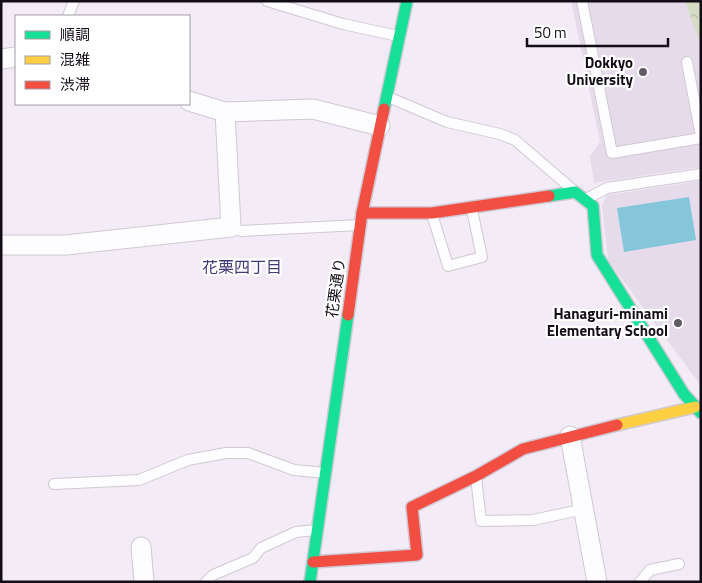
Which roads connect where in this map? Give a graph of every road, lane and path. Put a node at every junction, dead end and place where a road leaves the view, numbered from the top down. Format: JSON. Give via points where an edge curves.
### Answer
{"nodes":[{"id":1,"x":74,"y":1,"type":"edge"},
{"id":2,"x":267,"y":1,"type":"edge"},
{"id":3,"x":407,"y":1,"type":"edge"},
{"id":4,"x":582,"y":1,"type":"edge"},
{"id":5,"x":68,"y":15,"type":"edge"},
{"id":6,"x":399,"y":36,"type":"junction"},
{"id":7,"x":15,"y":57,"type":"edge"},
{"id":8,"x":1,"y":59,"type":"edge"},
{"id":9,"x":687,"y":62,"type":"dead end"},
{"id":10,"x":387,"y":96,"type":"junction"},
{"id":11,"x":190,"y":101,"type":"edge"},
{"id":12,"x":225,"y":112,"type":"junction"},
{"id":13,"x":380,"y":126,"type":"junction"},
{"id":14,"x":701,"y":137,"type":"edge"},
{"id":15,"x":701,"y":174,"type":"edge"},
{"id":16,"x":575,"y":192,"type":"junction"},
{"id":17,"x":586,"y":198,"type":"junction"},
{"id":18,"x":472,"y":209,"type":"junction"},
{"id":19,"x":432,"y":213,"type":"junction"},
{"id":20,"x":362,"y":219,"type":"junction"},
{"id":21,"x":232,"y":227,"type":"junction"},
{"id":22,"x":1,"y":245,"type":"edge"},
{"id":23,"x":698,"y":410,"type":"edge"},
{"id":24,"x":570,"y":436,"type":"junction"},
{"id":25,"x":325,"y":473,"type":"junction"},
{"id":26,"x":476,"y":476,"type":"junction"},
{"id":27,"x":54,"y":484,"type":"dead end"},
{"id":28,"x":584,"y":509,"type":"junction"},
{"id":29,"x":317,"y":530,"type":"junction"},
{"id":30,"x":141,"y":547,"type":"dead end"},
{"id":31,"x":313,"y":562,"type":"junction"},
{"id":32,"x":679,"y":564,"type":"dead end"},
{"id":33,"x":144,"y":582,"type":"edge"},
{"id":34,"x":206,"y":582,"type":"edge"},
{"id":35,"x":310,"y":582,"type":"edge"},
{"id":36,"x":597,"y":582,"type":"edge"},
{"id":37,"x":640,"y":582,"type":"edge"}],
"edges":[{"from":1,"to":5,"type":"lane"},
{"from":2,"to":6,"type":"lane","via":[[343,24]]},
{"from":3,"to":6,"type":"street","name":"花栗通り"},
{"from":4,"to":14,"type":"lane","via":[[612,152]]},
{"from":6,"to":10,"type":"street","name":"花栗通り"},
{"from":7,"to":8,"type":"street"},
{"from":9,"to":14,"type":"lane"},
{"from":10,"to":13,"type":"street","name":"花栗通り"},
{"from":10,"to":16,"type":"lane","via":[[446,122],[515,140]]},
{"from":11,"to":12,"type":"street"},
{"from":12,"to":13,"type":"street","via":[[313,109]]},
{"from":12,"to":21,"type":"street"},
{"from":13,"to":20,"type":"street","name":"花栗通り"},
{"from":15,"to":17,"type":"lane","via":[[607,188]]},
{"from":16,"to":17,"type":"street"},
{"from":16,"to":18,"type":"street"},
{"from":17,"to":23,"type":"street","via":[[594,206],[597,255],[684,394]]},
{"from":18,"to":19,"type":"street"},
{"from":18,"to":19,"type":"lane","via":[[482,257],[448,266]]},
{"from":19,"to":20,"type":"street"},
{"from":20,"to":21,"type":"lane","via":[[241,231]]},
{"from":20,"to":25,"type":"street","name":"花栗通り"},
{"from":21,"to":22,"type":"street","via":[[66,245]]},
{"from":23,"to":24,"type":"street"},
{"from":24,"to":26,"type":"street","via":[[523,449]]},
{"from":24,"to":28,"type":"street"},
{"from":25,"to":27,"type":"lane","via":[[294,470],[248,453],[226,453],[188,460],[139,480]]},
{"from":25,"to":29,"type":"street","name":"花栗通り"},
{"from":26,"to":28,"type":"lane","via":[[481,521],[533,520]]},
{"from":26,"to":31,"type":"street","via":[[412,507],[417,555]]},
{"from":28,"to":36,"type":"street"},
{"from":29,"to":31,"type":"street","name":"花栗通り"},
{"from":29,"to":34,"type":"lane","via":[[296,532],[261,548],[252,558],[213,574]]},
{"from":30,"to":33,"type":"street"},
{"from":31,"to":35,"type":"street","name":"花栗通り"},
{"from":32,"to":37,"type":"lane","via":[[650,570]]}]}
